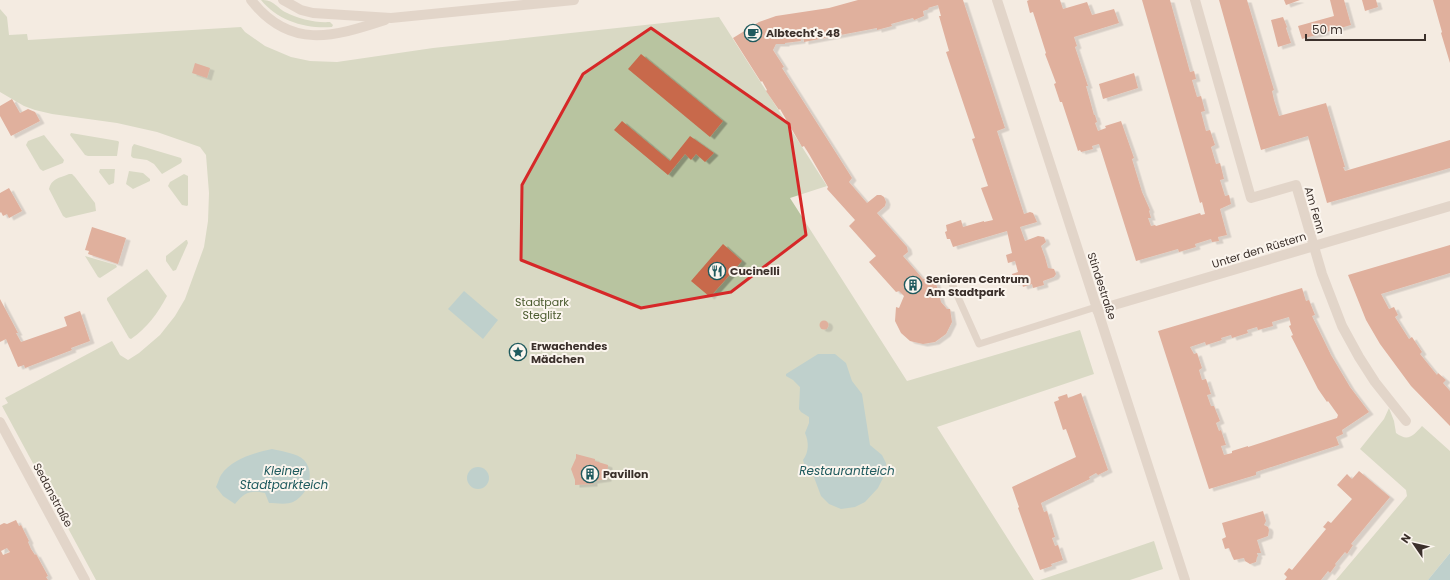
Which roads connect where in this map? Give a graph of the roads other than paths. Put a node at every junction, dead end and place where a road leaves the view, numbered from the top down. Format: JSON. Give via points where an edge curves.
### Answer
{"nodes":[{"id":1,"x":251,"y":0,"type":"edge"},
{"id":2,"x":283,"y":0,"type":"edge"},
{"id":3,"x":574,"y":0,"type":"edge"},
{"id":4,"x":997,"y":0,"type":"edge"},
{"id":5,"x":1195,"y":0,"type":"edge"},
{"id":6,"x":391,"y":18,"type":"junction"},
{"id":7,"x":1450,"y":206,"type":"edge"},
{"id":8,"x":1314,"y":247,"type":"junction"},
{"id":9,"x":949,"y":277,"type":"dead end"},
{"id":10,"x":1097,"y":308,"type":"junction"},
{"id":11,"x":1406,"y":421,"type":"dead end"},
{"id":12,"x":0,"y":422,"type":"edge"},
{"id":13,"x":85,"y":580,"type":"edge"},
{"id":14,"x":1185,"y":580,"type":"edge"}],
"edges":[{"from":1,"to":6,"type":"street","via":[[259,11],[277,24],[310,36],[338,34]]},
{"from":2,"to":6,"type":"street","via":[[301,10],[313,13]]},
{"from":3,"to":6,"type":"street"},
{"from":4,"to":10,"type":"street","name":"Stindestraße"},
{"from":5,"to":8,"type":"street","name":"Am Fenn","via":[[1251,198],[1296,185]]},
{"from":7,"to":8,"type":"street","name":"Unter den Rüstern"},
{"from":8,"to":10,"type":"street","name":"Unter den Rüstern"},
{"from":8,"to":11,"type":"street","name":"Am Fenn","via":[[1327,291],[1342,326],[1375,382]]},
{"from":9,"to":10,"type":"lane","via":[[979,344]]},
{"from":10,"to":14,"type":"street","name":"Stindestraße"},
{"from":12,"to":13,"type":"street","name":"Sedanstraße"}]}
